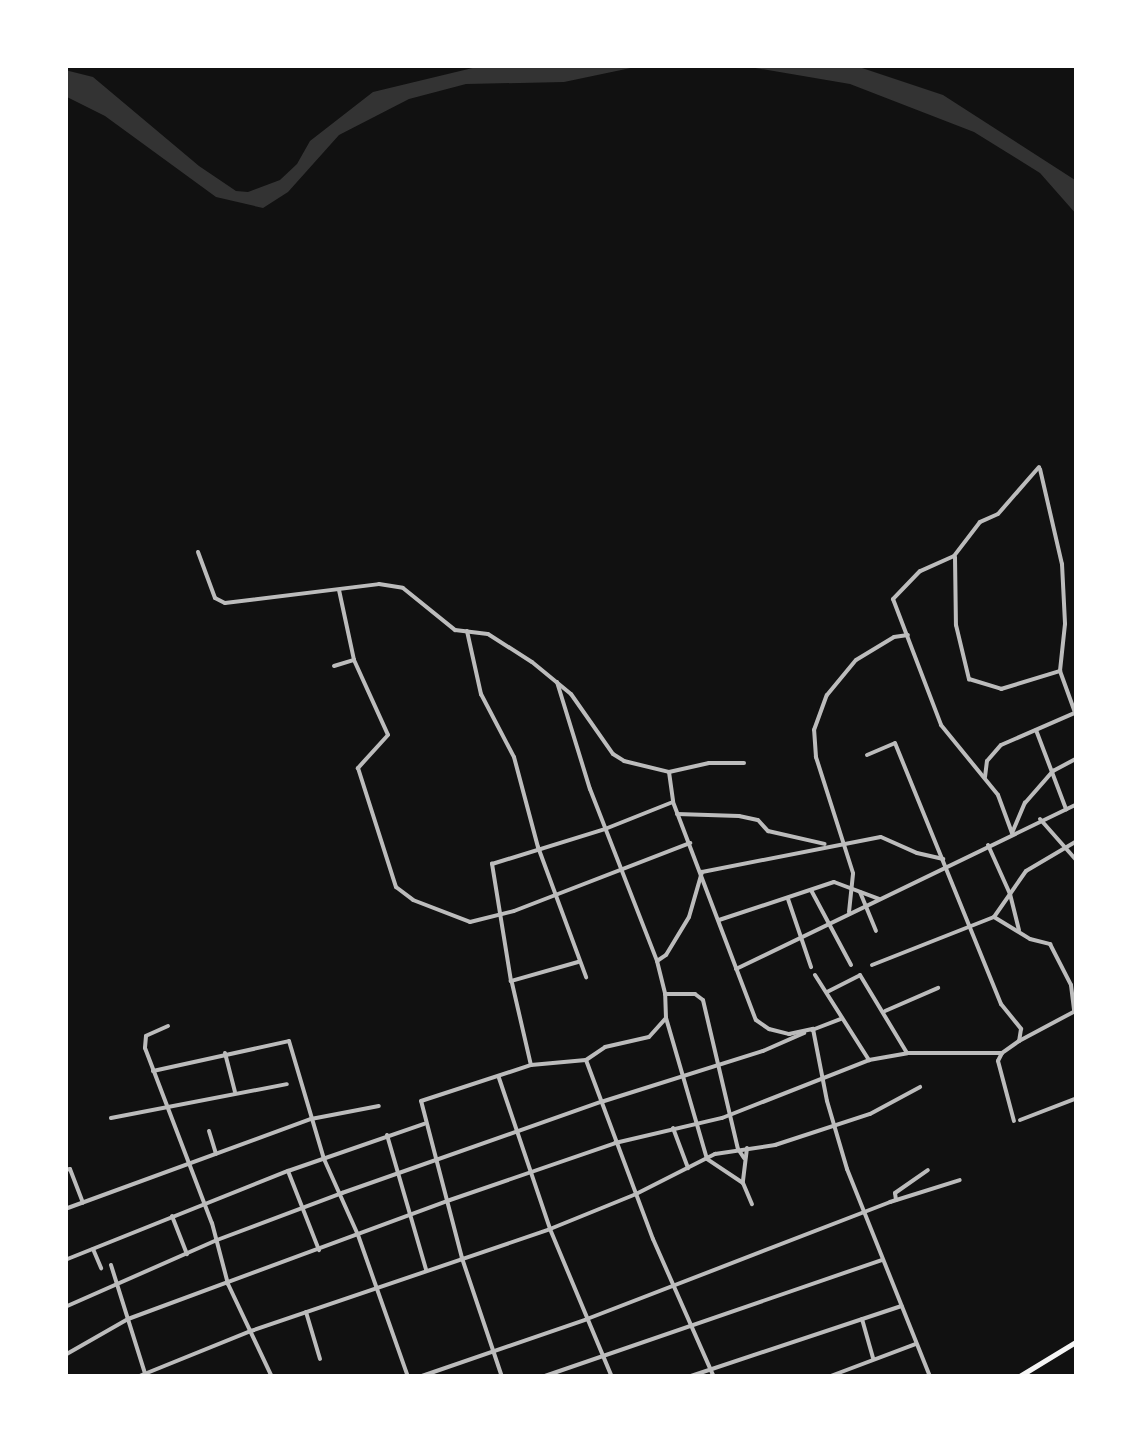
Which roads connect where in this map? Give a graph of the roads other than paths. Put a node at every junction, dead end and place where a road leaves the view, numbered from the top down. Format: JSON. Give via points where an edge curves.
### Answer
{"nodes":[{"id":1,"x":198,"y":552,"type":"dead end"},
{"id":2,"x":954,"y":556,"type":"junction"},
{"id":3,"x":339,"y":590,"type":"junction"},
{"id":4,"x":467,"y":631,"type":"junction"},
{"id":5,"x":908,"y":635,"type":"junction"},
{"id":6,"x":354,"y":660,"type":"junction"},
{"id":7,"x":334,"y":666,"type":"dead end"},
{"id":8,"x":1060,"y":671,"type":"junction"},
{"id":9,"x":557,"y":682,"type":"junction"},
{"id":10,"x":1076,"y":714,"type":"edge"},
{"id":11,"x":1036,"y":730,"type":"junction"},
{"id":12,"x":867,"y":755,"type":"dead end"},
{"id":13,"x":1077,"y":758,"type":"edge"},
{"id":14,"x":744,"y":763,"type":"dead end"},
{"id":15,"x":1053,"y":771,"type":"junction"},
{"id":16,"x":669,"y":772,"type":"junction"},
{"id":17,"x":985,"y":778,"type":"junction"},
{"id":18,"x":673,"y":802,"type":"junction"},
{"id":19,"x":1077,"y":804,"type":"edge"},
{"id":20,"x":1066,"y":808,"type":"junction"},
{"id":21,"x":677,"y":814,"type":"junction"},
{"id":22,"x":1040,"y":819,"type":"junction"},
{"id":23,"x":605,"y":829,"type":"junction"},
{"id":24,"x":1012,"y":832,"type":"junction"},
{"id":25,"x":845,"y":842,"type":"junction"},
{"id":26,"x":1077,"y":842,"type":"edge"},
{"id":27,"x":690,"y":843,"type":"junction"},
{"id":28,"x":828,"y":845,"type":"junction"},
{"id":29,"x":987,"y":845,"type":"junction"},
{"id":30,"x":1065,"y":846,"type":"junction"},
{"id":31,"x":538,"y":847,"type":"junction"},
{"id":32,"x":943,"y":859,"type":"junction"},
{"id":33,"x":1077,"y":861,"type":"edge"},
{"id":34,"x":946,"y":866,"type":"junction"},
{"id":35,"x":621,"y":872,"type":"junction"},
{"id":36,"x":702,"y":872,"type":"junction"},
{"id":37,"x":852,"y":888,"type":"junction"},
{"id":38,"x":811,"y":890,"type":"junction"},
{"id":39,"x":555,"y":892,"type":"junction"},
{"id":40,"x":860,"y":892,"type":"junction"},
{"id":41,"x":1010,"y":894,"type":"junction"},
{"id":42,"x":879,"y":899,"type":"junction"},
{"id":43,"x":788,"y":900,"type":"junction"},
{"id":44,"x":868,"y":905,"type":"junction"},
{"id":45,"x":500,"y":914,"type":"junction"},
{"id":46,"x":849,"y":914,"type":"junction"},
{"id":47,"x":994,"y":917,"type":"junction"},
{"id":48,"x":719,"y":920,"type":"junction"},
{"id":49,"x":828,"y":924,"type":"junction"},
{"id":50,"x":971,"y":928,"type":"junction"},
{"id":51,"x":1019,"y":930,"type":"junction"},
{"id":52,"x":876,"y":931,"type":"dead end"},
{"id":53,"x":801,"y":938,"type":"junction"},
{"id":54,"x":657,"y":960,"type":"junction"},
{"id":55,"x":578,"y":962,"type":"junction"},
{"id":56,"x":851,"y":965,"type":"dead end"},
{"id":57,"x":872,"y":965,"type":"dead end"},
{"id":58,"x":811,"y":967,"type":"dead end"},
{"id":59,"x":736,"y":968,"type":"junction"},
{"id":60,"x":815,"y":975,"type":"dead end"},
{"id":61,"x":586,"y":977,"type":"dead end"},
{"id":62,"x":512,"y":981,"type":"junction"},
{"id":63,"x":938,"y":988,"type":"dead end"},
{"id":64,"x":827,"y":992,"type":"junction"},
{"id":65,"x":665,"y":994,"type":"junction"},
{"id":66,"x":885,"y":1011,"type":"junction"},
{"id":67,"x":1076,"y":1011,"type":"edge"},
{"id":68,"x":666,"y":1018,"type":"junction"},
{"id":69,"x":841,"y":1019,"type":"junction"},
{"id":70,"x":168,"y":1026,"type":"dead end"},
{"id":71,"x":814,"y":1029,"type":"junction"},
{"id":72,"x":1019,"y":1041,"type":"junction"},
{"id":73,"x":908,"y":1053,"type":"junction"},
{"id":74,"x":1002,"y":1053,"type":"junction"},
{"id":75,"x":226,"y":1054,"type":"junction"},
{"id":76,"x":586,"y":1060,"type":"junction"},
{"id":77,"x":869,"y":1060,"type":"junction"},
{"id":78,"x":718,"y":1065,"type":"junction"},
{"id":79,"x":531,"y":1066,"type":"junction"},
{"id":80,"x":153,"y":1071,"type":"junction"},
{"id":81,"x":682,"y":1076,"type":"junction"},
{"id":82,"x":500,"y":1078,"type":"junction"},
{"id":83,"x":826,"y":1078,"type":"junction"},
{"id":84,"x":287,"y":1084,"type":"dead end"},
{"id":85,"x":920,"y":1087,"type":"dead end"},
{"id":86,"x":235,"y":1092,"type":"junction"},
{"id":87,"x":1077,"y":1098,"type":"edge"},
{"id":88,"x":601,"y":1102,"type":"junction"},
{"id":89,"x":379,"y":1106,"type":"dead end"},
{"id":90,"x":164,"y":1107,"type":"junction"},
{"id":91,"x":732,"y":1114,"type":"junction"},
{"id":92,"x":111,"y":1118,"type":"dead end"},
{"id":93,"x":311,"y":1118,"type":"junction"},
{"id":94,"x":424,"y":1124,"type":"junction"},
{"id":95,"x":700,"y":1124,"type":"junction"},
{"id":96,"x":834,"y":1126,"type":"junction"},
{"id":97,"x":673,"y":1128,"type":"junction"},
{"id":98,"x":209,"y":1130,"type":"dead end"},
{"id":99,"x":516,"y":1132,"type":"junction"},
{"id":100,"x":387,"y":1135,"type":"junction"},
{"id":101,"x":615,"y":1143,"type":"junction"},
{"id":102,"x":747,"y":1148,"type":"junction"},
{"id":103,"x":738,"y":1149,"type":"junction"},
{"id":104,"x":216,"y":1154,"type":"junction"},
{"id":105,"x":707,"y":1158,"type":"junction"},
{"id":106,"x":744,"y":1158,"type":"dead end"},
{"id":107,"x":324,"y":1159,"type":"junction"},
{"id":108,"x":436,"y":1160,"type":"junction"},
{"id":109,"x":186,"y":1163,"type":"junction"},
{"id":110,"x":688,"y":1168,"type":"junction"},
{"id":111,"x":65,"y":1170,"type":"edge"},
{"id":112,"x":928,"y":1170,"type":"dead end"},
{"id":113,"x":288,"y":1171,"type":"junction"},
{"id":114,"x":400,"y":1173,"type":"junction"},
{"id":115,"x":530,"y":1175,"type":"junction"},
{"id":116,"x":960,"y":1180,"type":"dead end"},
{"id":117,"x":743,"y":1184,"type":"junction"},
{"id":118,"x":342,"y":1193,"type":"junction"},
{"id":119,"x":636,"y":1194,"type":"junction"},
{"id":120,"x":896,"y":1200,"type":"junction"},
{"id":121,"x":447,"y":1201,"type":"junction"},
{"id":122,"x":83,"y":1203,"type":"junction"},
{"id":123,"x":204,"y":1203,"type":"junction"},
{"id":124,"x":752,"y":1204,"type":"dead end"},
{"id":125,"x":303,"y":1208,"type":"junction"},
{"id":126,"x":65,"y":1209,"type":"edge"},
{"id":127,"x":412,"y":1215,"type":"junction"},
{"id":128,"x":864,"y":1215,"type":"junction"},
{"id":129,"x":172,"y":1216,"type":"junction"},
{"id":130,"x":550,"y":1229,"type":"junction"},
{"id":131,"x":358,"y":1236,"type":"junction"},
{"id":132,"x":216,"y":1240,"type":"junction"},
{"id":133,"x":93,"y":1249,"type":"junction"},
{"id":134,"x":319,"y":1250,"type":"junction"},
{"id":135,"x":188,"y":1254,"type":"junction"},
{"id":136,"x":462,"y":1258,"type":"junction"},
{"id":137,"x":65,"y":1260,"type":"edge"},
{"id":138,"x":882,"y":1260,"type":"junction"},
{"id":139,"x":112,"y":1265,"type":"dead end"},
{"id":140,"x":101,"y":1268,"type":"dead end"},
{"id":141,"x":427,"y":1271,"type":"junction"},
{"id":142,"x":117,"y":1283,"type":"junction"},
{"id":143,"x":228,"y":1284,"type":"junction"},
{"id":144,"x":675,"y":1285,"type":"junction"},
{"id":145,"x":378,"y":1290,"type":"junction"},
{"id":146,"x":902,"y":1306,"type":"junction"},
{"id":147,"x":65,"y":1307,"type":"edge"},
{"id":148,"x":306,"y":1312,"type":"junction"},
{"id":149,"x":128,"y":1318,"type":"junction"},
{"id":150,"x":588,"y":1319,"type":"junction"},
{"id":151,"x":862,"y":1319,"type":"junction"},
{"id":152,"x":691,"y":1325,"type":"junction"},
{"id":153,"x":251,"y":1331,"type":"junction"},
{"id":154,"x":1077,"y":1341,"type":"edge"},
{"id":155,"x":916,"y":1344,"type":"junction"},
{"id":156,"x":492,"y":1352,"type":"junction"},
{"id":157,"x":65,"y":1355,"type":"edge"},
{"id":158,"x":603,"y":1355,"type":"junction"},
{"id":159,"x":320,"y":1359,"type":"dead end"},
{"id":160,"x":874,"y":1360,"type":"junction"},
{"id":161,"x":711,"y":1369,"type":"junction"},
{"id":162,"x":145,"y":1376,"type":"edge"},
{"id":163,"x":137,"y":1377,"type":"edge"},
{"id":164,"x":272,"y":1377,"type":"edge"},
{"id":165,"x":408,"y":1377,"type":"edge"},
{"id":166,"x":419,"y":1377,"type":"edge"},
{"id":167,"x":502,"y":1377,"type":"edge"},
{"id":168,"x":542,"y":1377,"type":"edge"},
{"id":169,"x":612,"y":1377,"type":"edge"},
{"id":170,"x":688,"y":1377,"type":"edge"},
{"id":171,"x":714,"y":1377,"type":"edge"},
{"id":172,"x":828,"y":1377,"type":"edge"},
{"id":173,"x":930,"y":1377,"type":"edge"},
{"id":174,"x":1018,"y":1377,"type":"edge"}],
"edges":[{"from":1,"to":3,"type":"street","via":[[215,598],[224,604]]},
{"from":2,"to":5,"type":"street","via":[[920,571],[897,592],[893,599]]},
{"from":2,"to":8,"type":"street","via":[[956,625],[969,680],[1001,689]]},
{"from":2,"to":8,"type":"street","via":[[1040,467],[1062,564]]},
{"from":3,"to":4,"type":"street","via":[[393,584],[434,618]]},
{"from":3,"to":6,"type":"street"},
{"from":4,"to":9,"type":"street","via":[[497,638]]},
{"from":4,"to":31,"type":"street","via":[[480,694],[514,757]]},
{"from":5,"to":17,"type":"street","via":[[941,725]]},
{"from":5,"to":25,"type":"street","via":[[856,660],[827,695],[814,730],[816,757]]},
{"from":6,"to":7,"type":"street"},
{"from":6,"to":45,"type":"street","via":[[388,735],[358,768],[396,887],[470,922]]},
{"from":8,"to":10,"type":"street"},
{"from":9,"to":16,"type":"street","via":[[612,754]]},
{"from":9,"to":23,"type":"street"},
{"from":10,"to":11,"type":"street"},
{"from":11,"to":15,"type":"street"},
{"from":11,"to":17,"type":"street","via":[[1001,746]]},
{"from":12,"to":32,"type":"street","via":[[896,743]]},
{"from":13,"to":15,"type":"street"},
{"from":14,"to":16,"type":"street","via":[[710,762]]},
{"from":15,"to":20,"type":"street"},
{"from":15,"to":24,"type":"street","via":[[1024,803]]},
{"from":16,"to":18,"type":"street"},
{"from":17,"to":24,"type":"street"},
{"from":18,"to":21,"type":"street"},
{"from":18,"to":23,"type":"street"},
{"from":19,"to":20,"type":"street"},
{"from":20,"to":22,"type":"street"},
{"from":21,"to":27,"type":"street"},
{"from":21,"to":28,"type":"street","via":[[739,816]]},
{"from":22,"to":24,"type":"street"},
{"from":22,"to":30,"type":"street"},
{"from":23,"to":31,"type":"street"},
{"from":23,"to":35,"type":"street"},
{"from":24,"to":29,"type":"street"},
{"from":25,"to":28,"type":"street"},
{"from":25,"to":32,"type":"street","via":[[881,837]]},
{"from":25,"to":37,"type":"street"},
{"from":26,"to":30,"type":"street"},
{"from":27,"to":35,"type":"street"},
{"from":27,"to":36,"type":"street"},
{"from":28,"to":36,"type":"street"},
{"from":29,"to":34,"type":"street"},
{"from":29,"to":41,"type":"street"},
{"from":30,"to":33,"type":"street"},
{"from":30,"to":41,"type":"street","via":[[1026,871]]},
{"from":31,"to":39,"type":"street"},
{"from":31,"to":45,"type":"street","via":[[492,864]]},
{"from":32,"to":34,"type":"street"},
{"from":34,"to":42,"type":"street"},
{"from":34,"to":50,"type":"street"},
{"from":35,"to":39,"type":"street"},
{"from":35,"to":54,"type":"street"},
{"from":36,"to":48,"type":"street"},
{"from":36,"to":54,"type":"street","via":[[689,917]]},
{"from":37,"to":38,"type":"street","via":[[834,882]]},
{"from":37,"to":40,"type":"street"},
{"from":37,"to":46,"type":"street"},
{"from":38,"to":43,"type":"street"},
{"from":38,"to":49,"type":"street"},
{"from":39,"to":45,"type":"street"},
{"from":39,"to":55,"type":"street"},
{"from":40,"to":42,"type":"street"},
{"from":40,"to":44,"type":"street"},
{"from":41,"to":47,"type":"street"},
{"from":41,"to":51,"type":"street"},
{"from":42,"to":44,"type":"street"},
{"from":43,"to":48,"type":"street"},
{"from":43,"to":53,"type":"street"},
{"from":44,"to":46,"type":"street"},
{"from":44,"to":52,"type":"street"},
{"from":45,"to":62,"type":"street"},
{"from":46,"to":49,"type":"street"},
{"from":47,"to":50,"type":"street"},
{"from":47,"to":51,"type":"street"},
{"from":48,"to":59,"type":"street"},
{"from":49,"to":53,"type":"street"},
{"from":49,"to":56,"type":"street"},
{"from":50,"to":57,"type":"street"},
{"from":50,"to":72,"type":"street","via":[[1000,1004],[1021,1029]]},
{"from":51,"to":67,"type":"street","via":[[1050,944]]},
{"from":53,"to":58,"type":"street"},
{"from":53,"to":59,"type":"street"},
{"from":54,"to":65,"type":"street"},
{"from":55,"to":61,"type":"street"},
{"from":55,"to":62,"type":"street"},
{"from":59,"to":71,"type":"street","via":[[756,1020],[789,1034]]},
{"from":60,"to":64,"type":"street"},
{"from":62,"to":79,"type":"street"},
{"from":63,"to":66,"type":"street"},
{"from":64,"to":66,"type":"street","via":[[860,975]]},
{"from":64,"to":69,"type":"street"},
{"from":65,"to":68,"type":"street"},
{"from":65,"to":78,"type":"street","via":[[703,1000]]},
{"from":66,"to":73,"type":"street"},
{"from":67,"to":72,"type":"street"},
{"from":68,"to":76,"type":"street","via":[[649,1037],[606,1046]]},
{"from":68,"to":81,"type":"street"},
{"from":69,"to":71,"type":"street"},
{"from":69,"to":77,"type":"street"},
{"from":70,"to":80,"type":"street","via":[[146,1036]]},
{"from":71,"to":78,"type":"street"},
{"from":71,"to":83,"type":"street"},
{"from":72,"to":74,"type":"street"},
{"from":73,"to":74,"type":"street"},
{"from":73,"to":77,"type":"street"},
{"from":74,"to":87,"type":"street","via":[[998,1070],[1017,1120]]},
{"from":75,"to":80,"type":"street"},
{"from":75,"to":86,"type":"street"},
{"from":75,"to":93,"type":"street","via":[[289,1040]]},
{"from":76,"to":79,"type":"street"},
{"from":76,"to":88,"type":"street"},
{"from":77,"to":83,"type":"street"},
{"from":78,"to":81,"type":"street"},
{"from":78,"to":91,"type":"street"},
{"from":79,"to":82,"type":"street"},
{"from":80,"to":90,"type":"street"},
{"from":81,"to":88,"type":"street"},
{"from":81,"to":95,"type":"street"},
{"from":82,"to":94,"type":"street","via":[[421,1101]]},
{"from":82,"to":99,"type":"street"},
{"from":83,"to":91,"type":"street"},
{"from":83,"to":96,"type":"street"},
{"from":84,"to":86,"type":"street"},
{"from":85,"to":96,"type":"street"},
{"from":86,"to":90,"type":"street"},
{"from":88,"to":99,"type":"street"},
{"from":88,"to":101,"type":"street"},
{"from":89,"to":93,"type":"street"},
{"from":90,"to":92,"type":"street"},
{"from":90,"to":109,"type":"street"},
{"from":91,"to":95,"type":"street"},
{"from":91,"to":103,"type":"street"},
{"from":93,"to":104,"type":"street"},
{"from":93,"to":107,"type":"street"},
{"from":94,"to":100,"type":"street"},
{"from":94,"to":108,"type":"street"},
{"from":95,"to":97,"type":"street"},
{"from":95,"to":105,"type":"street"},
{"from":96,"to":102,"type":"street"},
{"from":96,"to":128,"type":"street"},
{"from":97,"to":101,"type":"street"},
{"from":97,"to":110,"type":"street"},
{"from":98,"to":104,"type":"street"},
{"from":99,"to":108,"type":"street"},
{"from":99,"to":115,"type":"street"},
{"from":100,"to":107,"type":"street"},
{"from":100,"to":114,"type":"street"},
{"from":101,"to":115,"type":"street"},
{"from":101,"to":119,"type":"street"},
{"from":102,"to":103,"type":"street"},
{"from":102,"to":117,"type":"street"},
{"from":103,"to":105,"type":"street"},
{"from":103,"to":106,"type":"street"},
{"from":104,"to":109,"type":"street"},
{"from":105,"to":110,"type":"street"},
{"from":105,"to":117,"type":"street"},
{"from":107,"to":113,"type":"street"},
{"from":107,"to":118,"type":"street"},
{"from":108,"to":114,"type":"street"},
{"from":108,"to":121,"type":"street"},
{"from":109,"to":122,"type":"street"},
{"from":109,"to":123,"type":"street"},
{"from":110,"to":119,"type":"street"},
{"from":111,"to":122,"type":"street"},
{"from":112,"to":120,"type":"street","via":[[895,1194]]},
{"from":113,"to":123,"type":"street"},
{"from":113,"to":125,"type":"street"},
{"from":114,"to":118,"type":"street"},
{"from":114,"to":127,"type":"street"},
{"from":115,"to":121,"type":"street"},
{"from":115,"to":130,"type":"street"},
{"from":116,"to":120,"type":"street"},
{"from":117,"to":124,"type":"street"},
{"from":118,"to":125,"type":"street"},
{"from":118,"to":131,"type":"street"},
{"from":119,"to":130,"type":"street"},
{"from":119,"to":144,"type":"street"},
{"from":120,"to":128,"type":"street"},
{"from":121,"to":127,"type":"street"},
{"from":121,"to":136,"type":"street"},
{"from":122,"to":126,"type":"street"},
{"from":123,"to":129,"type":"street"},
{"from":123,"to":132,"type":"street"},
{"from":125,"to":132,"type":"street"},
{"from":125,"to":134,"type":"street"},
{"from":127,"to":131,"type":"street"},
{"from":127,"to":141,"type":"street"},
{"from":128,"to":138,"type":"street"},
{"from":128,"to":144,"type":"street"},
{"from":129,"to":133,"type":"street"},
{"from":129,"to":135,"type":"street"},
{"from":130,"to":136,"type":"street"},
{"from":130,"to":150,"type":"street"},
{"from":131,"to":134,"type":"street"},
{"from":131,"to":145,"type":"street"},
{"from":132,"to":135,"type":"street"},
{"from":132,"to":143,"type":"street"},
{"from":133,"to":137,"type":"street"},
{"from":133,"to":140,"type":"street"},
{"from":134,"to":143,"type":"street"},
{"from":135,"to":142,"type":"street"},
{"from":136,"to":141,"type":"street"},
{"from":136,"to":156,"type":"street"},
{"from":138,"to":146,"type":"street"},
{"from":138,"to":152,"type":"street"},
{"from":139,"to":142,"type":"street"},
{"from":141,"to":145,"type":"street"},
{"from":142,"to":147,"type":"street"},
{"from":142,"to":149,"type":"street"},
{"from":143,"to":149,"type":"street"},
{"from":143,"to":153,"type":"street"},
{"from":144,"to":150,"type":"street"},
{"from":144,"to":152,"type":"street"},
{"from":145,"to":148,"type":"street"},
{"from":145,"to":165,"type":"street"},
{"from":146,"to":151,"type":"street"},
{"from":146,"to":155,"type":"street"},
{"from":148,"to":153,"type":"street"},
{"from":148,"to":159,"type":"street"},
{"from":149,"to":157,"type":"street"},
{"from":149,"to":162,"type":"street"},
{"from":150,"to":156,"type":"street"},
{"from":150,"to":158,"type":"street"},
{"from":151,"to":160,"type":"street"},
{"from":151,"to":161,"type":"street"},
{"from":152,"to":158,"type":"street"},
{"from":152,"to":161,"type":"street"},
{"from":153,"to":162,"type":"street"},
{"from":153,"to":164,"type":"street"},
{"from":154,"to":174,"type":"main road"},
{"from":155,"to":160,"type":"street"},
{"from":155,"to":173,"type":"street"},
{"from":156,"to":166,"type":"street"},
{"from":156,"to":167,"type":"street"},
{"from":158,"to":168,"type":"street"},
{"from":158,"to":169,"type":"street"},
{"from":160,"to":172,"type":"street"},
{"from":161,"to":170,"type":"street"},
{"from":161,"to":171,"type":"street"},
{"from":162,"to":163,"type":"street"}]}
